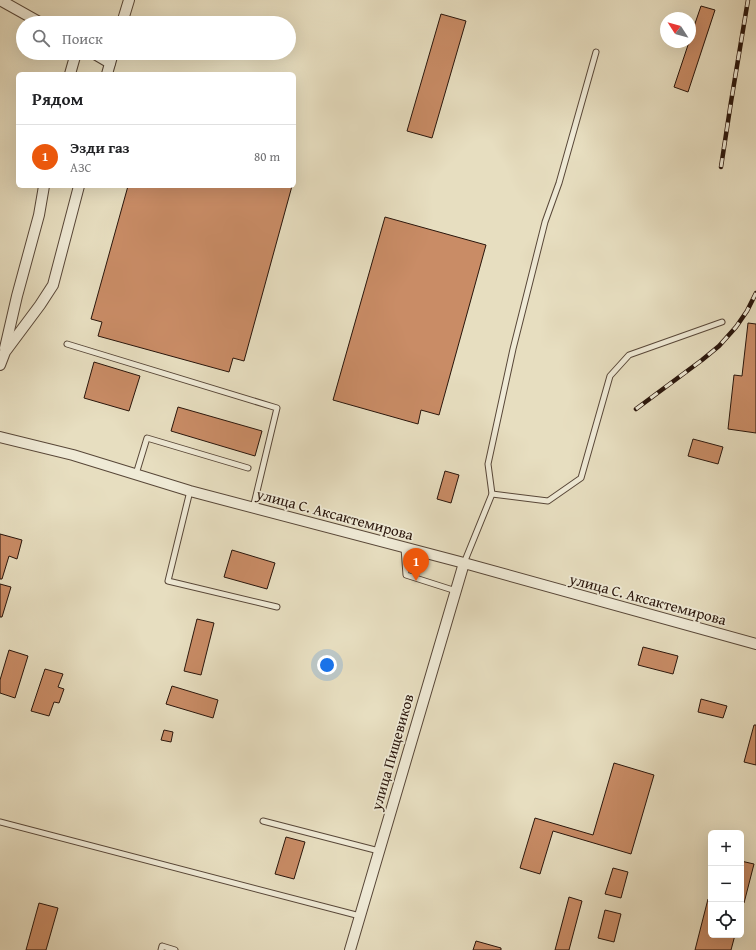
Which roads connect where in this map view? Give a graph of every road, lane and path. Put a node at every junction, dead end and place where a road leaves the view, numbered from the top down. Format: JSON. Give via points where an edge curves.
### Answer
{"nodes":[{"id":1,"x":0,"y":0,"type":"edge"},
{"id":2,"x":129,"y":0,"type":"edge"},
{"id":3,"x":29,"y":16,"type":"edge"},
{"id":4,"x":124,"y":16,"type":"edge"},
{"id":5,"x":596,"y":52,"type":"dead end"},
{"id":6,"x":74,"y":60,"type":"edge"},
{"id":7,"x":110,"y":60,"type":"edge"},
{"id":8,"x":71,"y":72,"type":"edge"},
{"id":9,"x":108,"y":72,"type":"edge"},
{"id":10,"x":44,"y":188,"type":"edge"},
{"id":11,"x":78,"y":188,"type":"edge"},
{"id":12,"x":722,"y":322,"type":"dead end"},
{"id":13,"x":67,"y":344,"type":"dead end"},
{"id":14,"x":5,"y":352,"type":"junction"},
{"id":15,"x":0,"y":365,"type":"edge"},
{"id":16,"x":0,"y":437,"type":"edge"},
{"id":17,"x":248,"y":468,"type":"dead end"},
{"id":18,"x":136,"y":474,"type":"junction"},
{"id":19,"x":190,"y":491,"type":"junction"},
{"id":20,"x":492,"y":494,"type":"junction"},
{"id":21,"x":252,"y":508,"type":"junction"},
{"id":22,"x":404,"y":548,"type":"junction"},
{"id":23,"x":464,"y":563,"type":"junction"},
{"id":24,"x":456,"y":591,"type":"junction"},
{"id":25,"x":277,"y":607,"type":"dead end"},
{"id":26,"x":756,"y":644,"type":"edge"},
{"id":27,"x":263,"y":821,"type":"dead end"},
{"id":28,"x":0,"y":822,"type":"edge"},
{"id":29,"x":379,"y":851,"type":"junction"},
{"id":30,"x":360,"y":916,"type":"junction"},
{"id":31,"x":161,"y":950,"type":"edge"},
{"id":32,"x":175,"y":950,"type":"edge"},
{"id":33,"x":350,"y":950,"type":"edge"}],
"edges":[{"from":1,"to":3,"type":"street"},
{"from":2,"to":4,"type":"street"},
{"from":5,"to":20,"type":"lane","via":[[559,184],[545,222],[513,349],[488,464]]},
{"from":6,"to":8,"type":"street"},
{"from":7,"to":9,"type":"street"},
{"from":10,"to":14,"type":"street"},
{"from":11,"to":14,"type":"street","via":[[53,285]]},
{"from":12,"to":20,"type":"lane","via":[[629,355],[610,376],[581,478],[548,501]]},
{"from":13,"to":21,"type":"lane","via":[[277,408]]},
{"from":14,"to":15,"type":"street"},
{"from":16,"to":18,"type":"street","name":"улица С. Аксактемирова"},
{"from":17,"to":18,"type":"lane","via":[[147,438]]},
{"from":18,"to":19,"type":"street","name":"улица С. Аксактемирова"},
{"from":19,"to":21,"type":"street","name":"улица С. Аксактемирова"},
{"from":19,"to":25,"type":"lane","via":[[168,581]]},
{"from":20,"to":23,"type":"lane"},
{"from":21,"to":22,"type":"street","name":"улица С. Аксактемирова"},
{"from":22,"to":23,"type":"street","name":"улица С. Аксактемирова"},
{"from":22,"to":24,"type":"lane","via":[[406,575]]},
{"from":23,"to":24,"type":"street","name":"улица Пищевиков"},
{"from":23,"to":26,"type":"street","name":"улица С. Аксактемирова"},
{"from":24,"to":29,"type":"street","name":"улица Пищевиков"},
{"from":27,"to":29,"type":"lane"},
{"from":28,"to":30,"type":"lane"},
{"from":29,"to":30,"type":"street","name":"улица Пищевиков"},
{"from":30,"to":33,"type":"street","name":"улица Пищевиков"},
{"from":31,"to":32,"type":"lane","via":[[162,946]]}]}
